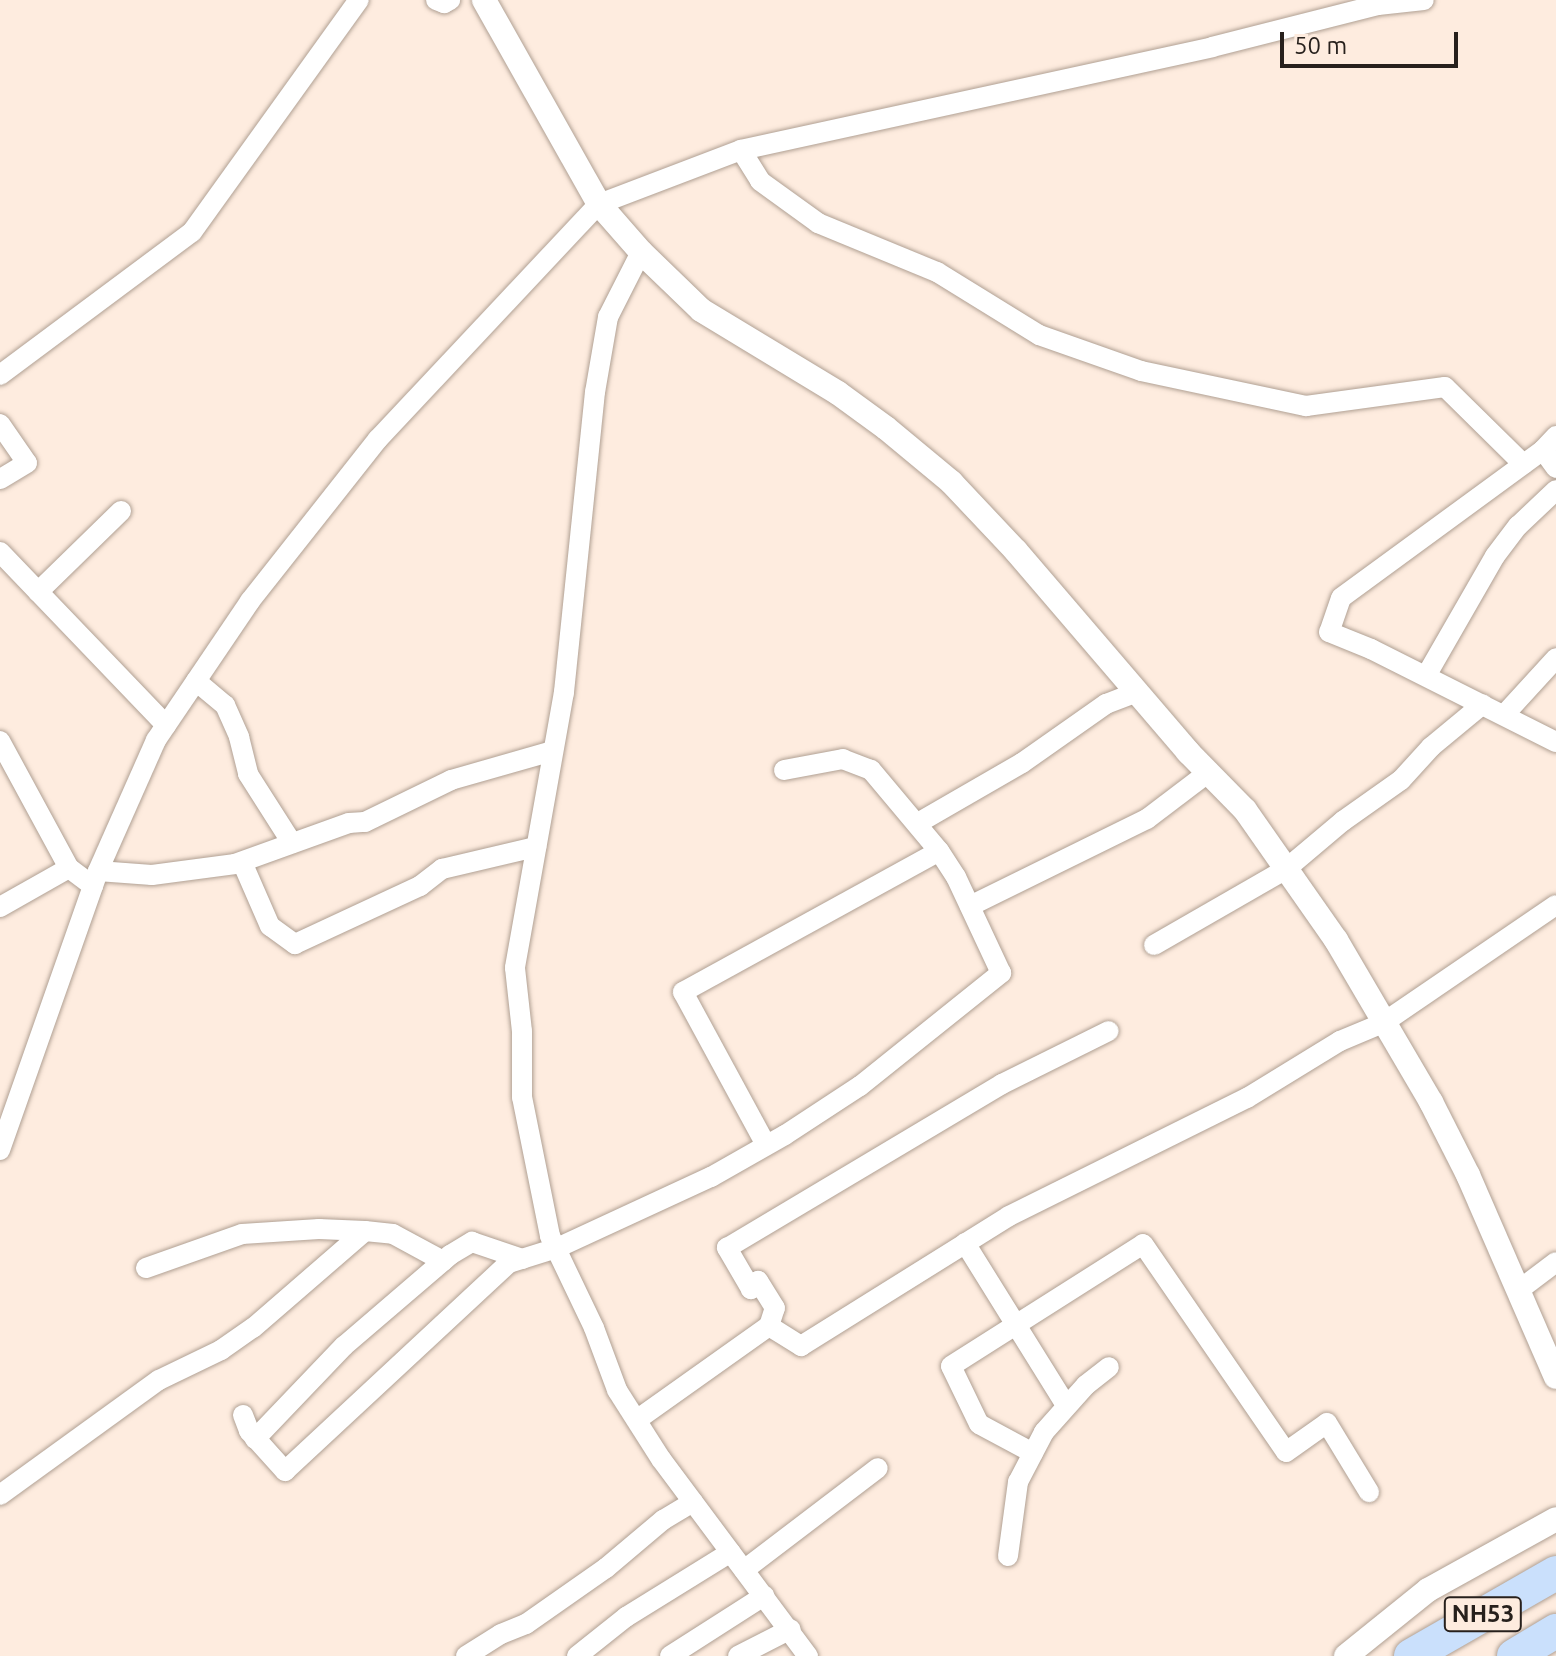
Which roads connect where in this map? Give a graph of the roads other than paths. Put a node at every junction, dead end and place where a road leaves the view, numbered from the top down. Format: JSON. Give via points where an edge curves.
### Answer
{"nodes":[{"id":1,"x":359,"y":0,"type":"edge"},
{"id":2,"x":436,"y":0,"type":"edge"},
{"id":3,"x":450,"y":0,"type":"edge"},
{"id":4,"x":484,"y":0,"type":"edge"},
{"id":5,"x":1424,"y":0,"type":"edge"},
{"id":6,"x":1377,"y":2,"type":"edge"},
{"id":7,"x":741,"y":150,"type":"junction"},
{"id":8,"x":599,"y":204,"type":"junction"},
{"id":9,"x":641,"y":252,"type":"junction"},
{"id":10,"x":0,"y":375,"type":"edge"},
{"id":11,"x":0,"y":424,"type":"edge"},
{"id":12,"x":1553,"y":456,"type":"edge"},
{"id":13,"x":1523,"y":464,"type":"junction"},
{"id":14,"x":0,"y":479,"type":"edge"},
{"id":15,"x":1556,"y":490,"type":"edge"},
{"id":16,"x":121,"y":511,"type":"dead end"},
{"id":17,"x":0,"y":552,"type":"edge"},
{"id":18,"x":38,"y":592,"type":"junction"},
{"id":19,"x":1556,"y":658,"type":"edge"},
{"id":20,"x":1426,"y":676,"type":"junction"},
{"id":21,"x":196,"y":681,"type":"junction"},
{"id":22,"x":1137,"y":692,"type":"junction"},
{"id":23,"x":1483,"y":704,"type":"junction"},
{"id":24,"x":1504,"y":715,"type":"junction"},
{"id":25,"x":166,"y":725,"type":"junction"},
{"id":26,"x":0,"y":741,"type":"edge"},
{"id":27,"x":1556,"y":742,"type":"edge"},
{"id":28,"x":553,"y":751,"type":"junction"},
{"id":29,"x":784,"y":770,"type":"dead end"},
{"id":30,"x":1209,"y":772,"type":"junction"},
{"id":31,"x":918,"y":823,"type":"junction"},
{"id":32,"x":292,"y":843,"type":"junction"},
{"id":33,"x":536,"y":847,"type":"junction"},
{"id":34,"x":939,"y":851,"type":"junction"},
{"id":35,"x":242,"y":862,"type":"junction"},
{"id":36,"x":69,"y":868,"type":"junction"},
{"id":37,"x":1286,"y":869,"type":"junction"},
{"id":38,"x":95,"y":879,"type":"junction"},
{"id":39,"x":1556,"y":905,"type":"edge"},
{"id":40,"x":970,"y":906,"type":"junction"},
{"id":41,"x":0,"y":907,"type":"edge"},
{"id":42,"x":1154,"y":945,"type":"dead end"},
{"id":43,"x":1383,"y":1023,"type":"junction"},
{"id":44,"x":1109,"y":1031,"type":"dead end"},
{"id":45,"x":21,"y":1090,"type":"junction"},
{"id":46,"x":0,"y":1121,"type":"edge"},
{"id":47,"x":766,"y":1145,"type":"junction"},
{"id":48,"x":0,"y":1150,"type":"edge"},
{"id":49,"x":365,"y":1231,"type":"junction"},
{"id":50,"x":965,"y":1243,"type":"junction"},
{"id":51,"x":557,"y":1248,"type":"junction"},
{"id":52,"x":522,"y":1259,"type":"junction"},
{"id":53,"x":443,"y":1261,"type":"junction"},
{"id":54,"x":1556,"y":1262,"type":"edge"},
{"id":55,"x":146,"y":1268,"type":"dead end"},
{"id":56,"x":1519,"y":1290,"type":"junction"},
{"id":57,"x":1017,"y":1325,"type":"junction"},
{"id":58,"x":769,"y":1326,"type":"junction"},
{"id":59,"x":1109,"y":1367,"type":"dead end"},
{"id":60,"x":1556,"y":1377,"type":"edge"},
{"id":61,"x":1066,"y":1405,"type":"junction"},
{"id":62,"x":243,"y":1415,"type":"dead end"},
{"id":63,"x":638,"y":1419,"type":"junction"},
{"id":64,"x":255,"y":1439,"type":"junction"},
{"id":65,"x":1033,"y":1453,"type":"junction"},
{"id":66,"x":878,"y":1468,"type":"dead end"},
{"id":67,"x":1369,"y":1492,"type":"dead end"},
{"id":68,"x":0,"y":1495,"type":"edge"},
{"id":69,"x":693,"y":1502,"type":"junction"},
{"id":70,"x":1556,"y":1519,"type":"edge"},
{"id":71,"x":731,"y":1552,"type":"junction"},
{"id":72,"x":1008,"y":1556,"type":"dead end"},
{"id":73,"x":744,"y":1570,"type":"junction"},
{"id":74,"x":1556,"y":1573,"type":"edge"},
{"id":75,"x":764,"y":1596,"type":"junction"},
{"id":76,"x":791,"y":1629,"type":"junction"},
{"id":77,"x":1556,"y":1631,"type":"edge"},
{"id":78,"x":466,"y":1656,"type":"edge"},
{"id":79,"x":577,"y":1656,"type":"edge"},
{"id":80,"x":670,"y":1656,"type":"edge"},
{"id":81,"x":738,"y":1656,"type":"edge"},
{"id":82,"x":808,"y":1656,"type":"edge"},
{"id":83,"x":1346,"y":1656,"type":"edge"},
{"id":84,"x":1411,"y":1656,"type":"edge"},
{"id":85,"x":1514,"y":1656,"type":"edge"}],
"edges":[{"from":1,"to":10,"type":"street","via":[[192,232]]},
{"from":2,"to":3,"type":"street"},
{"from":4,"to":8,"type":"street"},
{"from":5,"to":6,"type":"street"},
{"from":6,"to":7,"type":"street","via":[[1197,50]]},
{"from":7,"to":8,"type":"street"},
{"from":7,"to":13,"type":"street","via":[[760,181],[818,223],[937,272],[1039,335],[1141,371],[1306,406],[1445,387]]},
{"from":8,"to":9,"type":"street"},
{"from":8,"to":21,"type":"street","via":[[378,439],[250,601]]},
{"from":9,"to":22,"type":"street","via":[[701,310],[838,393],[951,482]]},
{"from":9,"to":28,"type":"street","via":[[608,317],[600,362]]},
{"from":11,"to":14,"type":"street","via":[[27,463]]},
{"from":12,"to":13,"type":"street"},
{"from":13,"to":20,"type":"street","via":[[1341,598],[1329,632]]},
{"from":15,"to":20,"type":"street","via":[[1495,556]]},
{"from":16,"to":18,"type":"street"},
{"from":17,"to":18,"type":"street"},
{"from":18,"to":25,"type":"street"},
{"from":19,"to":24,"type":"street"},
{"from":20,"to":23,"type":"street"},
{"from":21,"to":25,"type":"street"},
{"from":21,"to":32,"type":"street","via":[[225,705],[248,774]]},
{"from":22,"to":30,"type":"street"},
{"from":22,"to":31,"type":"street","via":[[1106,704],[1022,763]]},
{"from":23,"to":24,"type":"street"},
{"from":23,"to":37,"type":"street","via":[[1401,780]]},
{"from":24,"to":27,"type":"street"},
{"from":25,"to":38,"type":"street"},
{"from":26,"to":36,"type":"street"},
{"from":28,"to":32,"type":"street","via":[[451,780],[365,822]]},
{"from":28,"to":33,"type":"street"},
{"from":29,"to":31,"type":"street","via":[[843,759],[871,770]]},
{"from":30,"to":37,"type":"street","via":[[1245,810]]},
{"from":30,"to":40,"type":"street","via":[[1147,819]]},
{"from":31,"to":34,"type":"street"},
{"from":32,"to":35,"type":"street"},
{"from":33,"to":35,"type":"street","via":[[442,869],[420,886],[295,944],[270,926]]},
{"from":33,"to":51,"type":"street","via":[[515,968],[522,1097],[550,1236]]},
{"from":34,"to":40,"type":"street"},
{"from":34,"to":47,"type":"street","via":[[683,992]]},
{"from":35,"to":38,"type":"street"},
{"from":36,"to":38,"type":"street"},
{"from":36,"to":41,"type":"street"},
{"from":37,"to":42,"type":"street"},
{"from":37,"to":43,"type":"street","via":[[1336,940]]},
{"from":38,"to":45,"type":"street"},
{"from":39,"to":43,"type":"street"},
{"from":40,"to":47,"type":"street","via":[[1001,973],[860,1086]]},
{"from":43,"to":50,"type":"street","via":[[1340,1041],[1247,1098],[1075,1180]]},
{"from":43,"to":56,"type":"street","via":[[1431,1102]]},
{"from":44,"to":58,"type":"street","via":[[1002,1084],[727,1248],[751,1289],[758,1281],[775,1308]]},
{"from":45,"to":46,"type":"street"},
{"from":45,"to":48,"type":"street"},
{"from":47,"to":51,"type":"street","via":[[711,1177]]},
{"from":49,"to":53,"type":"street","via":[[393,1234]]},
{"from":49,"to":55,"type":"street","via":[[242,1234]]},
{"from":49,"to":68,"type":"street","via":[[253,1328],[159,1380]]},
{"from":50,"to":57,"type":"street"},
{"from":50,"to":58,"type":"street","via":[[801,1346]]},
{"from":51,"to":52,"type":"street"},
{"from":51,"to":63,"type":"street","via":[[617,1390]]},
{"from":52,"to":53,"type":"street","via":[[472,1242]]},
{"from":52,"to":64,"type":"street","via":[[509,1263],[456,1310],[285,1471]]},
{"from":53,"to":64,"type":"street","via":[[344,1346]]},
{"from":54,"to":56,"type":"street"},
{"from":56,"to":60,"type":"street"},
{"from":57,"to":61,"type":"street"},
{"from":57,"to":65,"type":"street","via":[[951,1366],[979,1424]]},
{"from":57,"to":67,"type":"street","via":[[1143,1244],[1286,1452],[1327,1423]]},
{"from":58,"to":63,"type":"street"},
{"from":59,"to":61,"type":"street"},
{"from":61,"to":65,"type":"street"},
{"from":62,"to":64,"type":"street"},
{"from":63,"to":69,"type":"street"},
{"from":65,"to":72,"type":"street","via":[[1018,1482]]},
{"from":66,"to":73,"type":"street"},
{"from":69,"to":71,"type":"street"},
{"from":69,"to":78,"type":"street","via":[[526,1624]]},
{"from":70,"to":83,"type":"street","via":[[1428,1590]]},
{"from":71,"to":73,"type":"street"},
{"from":71,"to":79,"type":"street","via":[[626,1617]]},
{"from":73,"to":75,"type":"street"},
{"from":74,"to":84,"type":"highway","number":"NH53"},
{"from":75,"to":76,"type":"street"},
{"from":75,"to":80,"type":"street"},
{"from":76,"to":81,"type":"street"},
{"from":76,"to":82,"type":"street"},
{"from":77,"to":85,"type":"highway","number":"NH53"}]}
